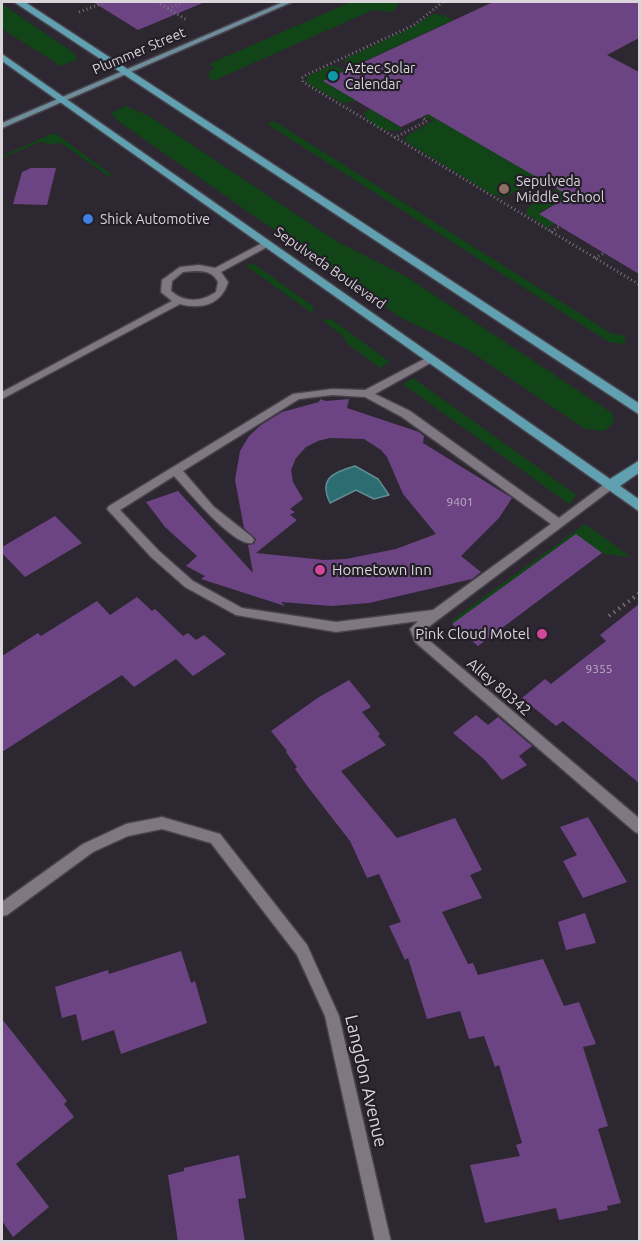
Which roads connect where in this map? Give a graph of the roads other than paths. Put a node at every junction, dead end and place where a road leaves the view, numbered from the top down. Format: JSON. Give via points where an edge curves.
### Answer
{"nodes":[{"id":1,"x":19,"y":2,"type":"edge"},
{"id":2,"x":288,"y":2,"type":"edge"},
{"id":3,"x":2,"y":57,"type":"edge"},
{"id":4,"x":125,"y":72,"type":"junction"},
{"id":5,"x":62,"y":99,"type":"junction"},
{"id":6,"x":2,"y":126,"type":"edge"},
{"id":7,"x":266,"y":244,"type":"junction"},
{"id":8,"x":215,"y":272,"type":"junction"},
{"id":9,"x":179,"y":301,"type":"junction"},
{"id":10,"x":430,"y":359,"type":"junction"},
{"id":11,"x":367,"y":394,"type":"junction"},
{"id":12,"x":2,"y":396,"type":"edge"},
{"id":13,"x":639,"y":411,"type":"edge"},
{"id":14,"x":639,"y":465,"type":"edge"},
{"id":15,"x":176,"y":471,"type":"junction"},
{"id":16,"x":610,"y":486,"type":"junction"},
{"id":17,"x":639,"y":507,"type":"edge"},
{"id":18,"x":559,"y":524,"type":"junction"},
{"id":19,"x":248,"y":540,"type":"dead end"},
{"id":20,"x":437,"y":614,"type":"junction"},
{"id":21,"x":639,"y":828,"type":"edge"},
{"id":22,"x":2,"y":910,"type":"edge"},
{"id":23,"x":383,"y":1242,"type":"edge"}],
"edges":[{"from":1,"to":4,"type":"main road"},
{"from":2,"to":4,"type":"main road","name":"Plummer Street"},
{"from":3,"to":5,"type":"main road","name":"Sepulveda Boulevard"},
{"from":4,"to":5,"type":"main road","name":"Plummer Street"},
{"from":4,"to":13,"type":"main road"},
{"from":5,"to":6,"type":"main road","name":"Plummer Street"},
{"from":5,"to":7,"type":"main road","name":"Sepulveda Boulevard"},
{"from":7,"to":8,"type":"street"},
{"from":7,"to":10,"type":"main road","name":"Sepulveda Boulevard"},
{"from":8,"to":9,"type":"street","via":[[221,276],[223,288],[214,298],[197,303]]},
{"from":8,"to":9,"type":"street","via":[[189,268],[173,274],[167,280],[166,292]]},
{"from":9,"to":12,"type":"street"},
{"from":10,"to":11,"type":"street"},
{"from":10,"to":16,"type":"main road","name":"Sepulveda Boulevard"},
{"from":11,"to":15,"type":"street","via":[[297,396]]},
{"from":11,"to":18,"type":"street","via":[[406,414]]},
{"from":14,"to":16,"type":"main road"},
{"from":15,"to":19,"type":"street","via":[[210,510]]},
{"from":15,"to":20,"type":"street","via":[[113,509],[189,584],[219,601],[240,612],[336,627]]},
{"from":16,"to":17,"type":"main road","name":"Sepulveda Boulevard"},
{"from":16,"to":18,"type":"street","name":"Alley 80342"},
{"from":18,"to":20,"type":"street","name":"Alley 80342"},
{"from":20,"to":21,"type":"street","name":"Alley 80342","via":[[416,629],[419,639]]},
{"from":22,"to":23,"type":"street","name":"Langdon Avenue","via":[[88,848],[126,830],[162,823],[215,838],[302,950],[332,1016]]}]}
